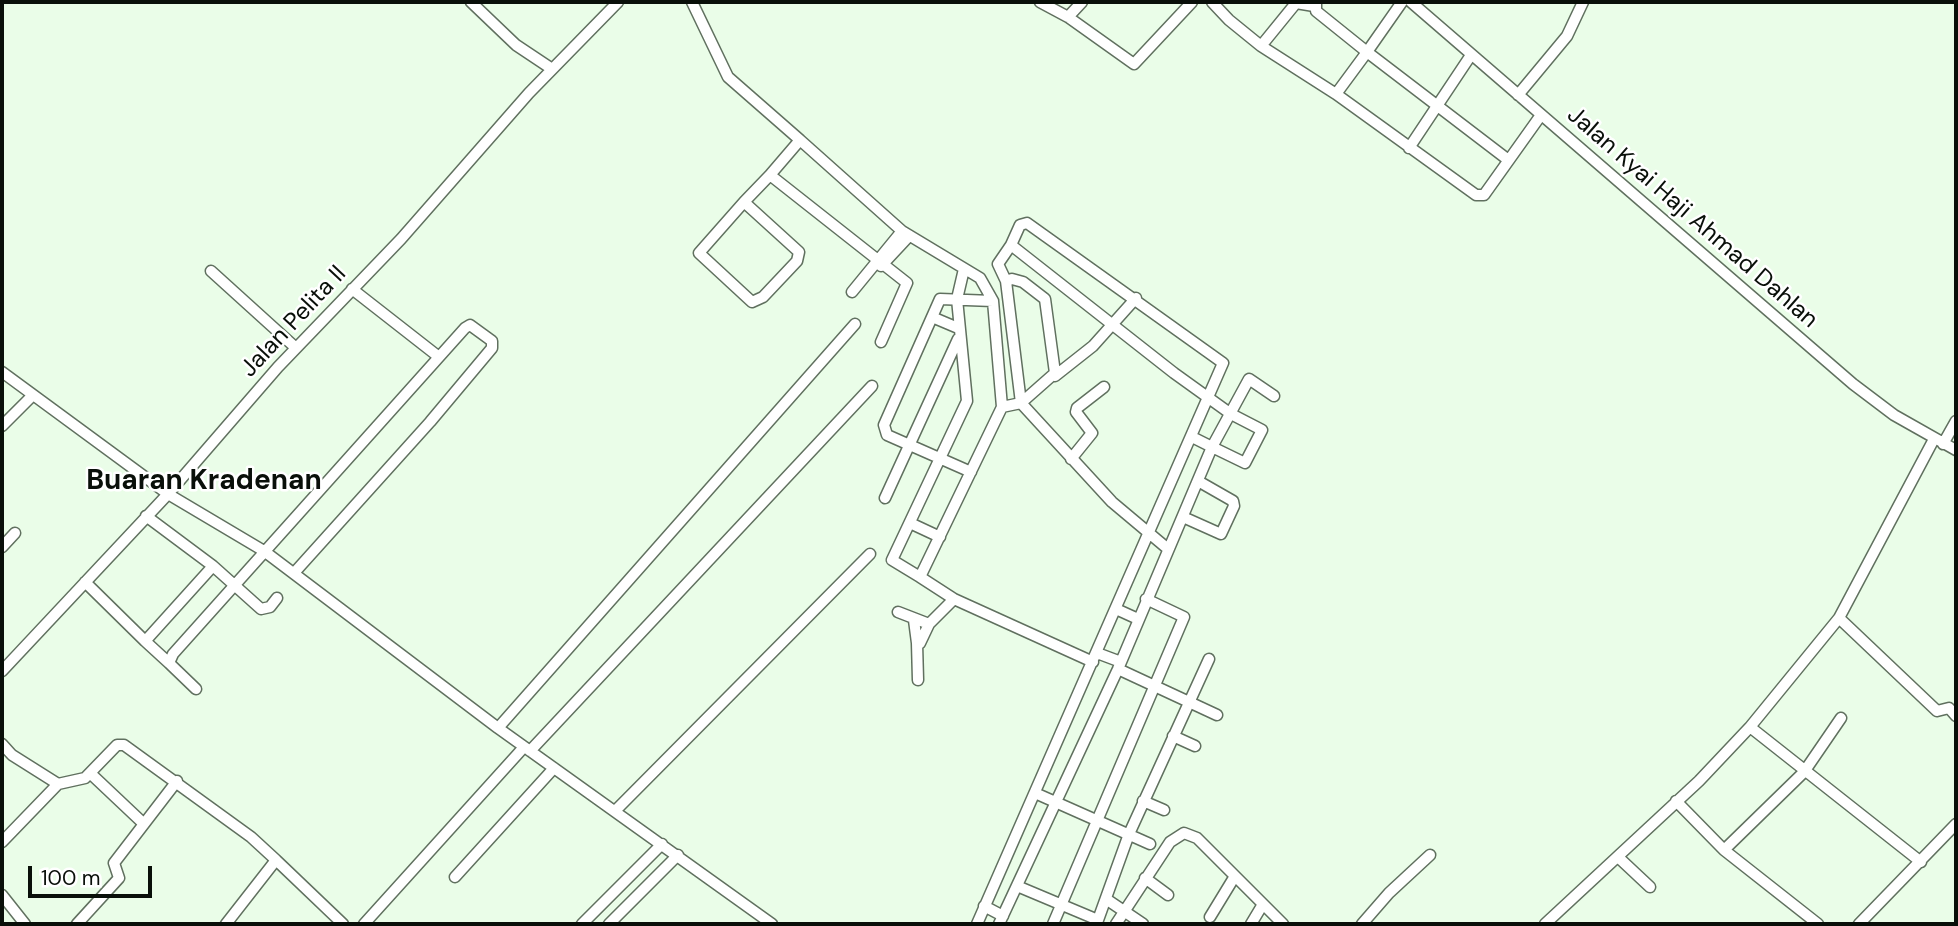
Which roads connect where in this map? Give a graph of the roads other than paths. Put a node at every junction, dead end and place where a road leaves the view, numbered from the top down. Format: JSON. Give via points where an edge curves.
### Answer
{"nodes":[{"id":1,"x":471,"y":2,"type":"edge"},
{"id":2,"x":618,"y":2,"type":"edge"},
{"id":3,"x":692,"y":2,"type":"edge"},
{"id":4,"x":1040,"y":2,"type":"edge"},
{"id":5,"x":1082,"y":2,"type":"edge"},
{"id":6,"x":1192,"y":2,"type":"edge"},
{"id":7,"x":1212,"y":2,"type":"edge"},
{"id":8,"x":1411,"y":2,"type":"edge"},
{"id":9,"x":1583,"y":2,"type":"edge"},
{"id":10,"x":1315,"y":4,"type":"edge"},
{"id":11,"x":1401,"y":4,"type":"edge"},
{"id":12,"x":1068,"y":17,"type":"junction"},
{"id":13,"x":1261,"y":46,"type":"junction"},
{"id":14,"x":1367,"y":52,"type":"junction"},
{"id":15,"x":1469,"y":60,"type":"junction"},
{"id":16,"x":552,"y":69,"type":"junction"},
{"id":17,"x":1336,"y":94,"type":"junction"},
{"id":18,"x":1518,"y":95,"type":"junction"},
{"id":19,"x":1437,"y":105,"type":"junction"},
{"id":20,"x":1541,"y":115,"type":"junction"},
{"id":21,"x":800,"y":140,"type":"junction"},
{"id":22,"x":1409,"y":148,"type":"junction"},
{"id":23,"x":1507,"y":159,"type":"junction"},
{"id":24,"x":770,"y":175,"type":"junction"},
{"id":25,"x":744,"y":202,"type":"junction"},
{"id":26,"x":906,"y":233,"type":"junction"},
{"id":27,"x":1011,"y":245,"type":"junction"},
{"id":28,"x":881,"y":261,"type":"junction"},
{"id":29,"x":964,"y":269,"type":"junction"},
{"id":30,"x":211,"y":271,"type":"dead end"},
{"id":31,"x":1006,"y":281,"type":"junction"},
{"id":32,"x":352,"y":289,"type":"junction"},
{"id":33,"x":851,"y":296,"type":"dead end"},
{"id":34,"x":1136,"y":298,"type":"junction"},
{"id":35,"x":993,"y":301,"type":"junction"},
{"id":36,"x":957,"y":302,"type":"junction"},
{"id":37,"x":932,"y":317,"type":"junction"},
{"id":38,"x":855,"y":324,"type":"dead end"},
{"id":39,"x":1114,"y":326,"type":"junction"},
{"id":40,"x":958,"y":332,"type":"junction"},
{"id":41,"x":881,"y":342,"type":"dead end"},
{"id":42,"x":296,"y":348,"type":"junction"},
{"id":43,"x":439,"y":357,"type":"junction"},
{"id":44,"x":945,"y":369,"type":"junction"},
{"id":45,"x":2,"y":372,"type":"edge"},
{"id":46,"x":1055,"y":376,"type":"junction"},
{"id":47,"x":964,"y":380,"type":"junction"},
{"id":48,"x":872,"y":386,"type":"dead end"},
{"id":49,"x":1104,"y":387,"type":"dead end"},
{"id":50,"x":31,"y":394,"type":"junction"},
{"id":51,"x":1274,"y":396,"type":"dead end"},
{"id":52,"x":1209,"y":398,"type":"junction"},
{"id":53,"x":1012,"y":406,"type":"junction"},
{"id":54,"x":1231,"y":414,"type":"junction"},
{"id":55,"x":1956,"y":421,"type":"edge"},
{"id":56,"x":2,"y":426,"type":"edge"},
{"id":57,"x":1192,"y":437,"type":"junction"},
{"id":58,"x":1939,"y":441,"type":"junction"},
{"id":59,"x":909,"y":445,"type":"junction"},
{"id":60,"x":1213,"y":447,"type":"junction"},
{"id":61,"x":1956,"y":450,"type":"edge"},
{"id":62,"x":941,"y":458,"type":"junction"},
{"id":63,"x":1071,"y":459,"type":"junction"},
{"id":64,"x":971,"y":472,"type":"junction"},
{"id":65,"x":1198,"y":481,"type":"junction"},
{"id":66,"x":168,"y":494,"type":"junction"},
{"id":67,"x":885,"y":498,"type":"dead end"},
{"id":68,"x":146,"y":516,"type":"junction"},
{"id":69,"x":1183,"y":517,"type":"junction"},
{"id":70,"x":910,"y":523,"type":"junction"},
{"id":71,"x":15,"y":533,"type":"dead end"},
{"id":72,"x":1149,"y":536,"type":"junction"},
{"id":73,"x":940,"y":537,"type":"junction"},
{"id":74,"x":2,"y":547,"type":"edge"},
{"id":75,"x":1168,"y":549,"type":"junction"},
{"id":76,"x":264,"y":551,"type":"junction"},
{"id":77,"x":870,"y":554,"type":"dead end"},
{"id":78,"x":213,"y":566,"type":"junction"},
{"id":79,"x":294,"y":573,"type":"junction"},
{"id":80,"x":920,"y":577,"type":"junction"},
{"id":81,"x":85,"y":582,"type":"junction"},
{"id":82,"x":236,"y":586,"type":"junction"},
{"id":83,"x":277,"y":598,"type":"dead end"},
{"id":84,"x":954,"y":599,"type":"junction"},
{"id":85,"x":1146,"y":599,"type":"junction"},
{"id":86,"x":1116,"y":609,"type":"junction"},
{"id":87,"x":898,"y":612,"type":"dead end"},
{"id":88,"x":1839,"y":618,"type":"junction"},
{"id":89,"x":1138,"y":619,"type":"junction"},
{"id":90,"x":914,"y":620,"type":"junction"},
{"id":91,"x":929,"y":624,"type":"junction"},
{"id":92,"x":145,"y":641,"type":"junction"},
{"id":93,"x":917,"y":643,"type":"junction"},
{"id":94,"x":1095,"y":657,"type":"junction"},
{"id":95,"x":1209,"y":659,"type":"dead end"},
{"id":96,"x":169,"y":663,"type":"junction"},
{"id":97,"x":1120,"y":666,"type":"junction"},
{"id":98,"x":2,"y":671,"type":"edge"},
{"id":99,"x":918,"y":680,"type":"dead end"},
{"id":100,"x":1154,"y":686,"type":"junction"},
{"id":101,"x":196,"y":689,"type":"dead end"},
{"id":102,"x":1188,"y":702,"type":"junction"},
{"id":103,"x":1217,"y":716,"type":"dead end"},
{"id":104,"x":1956,"y":716,"type":"edge"},
{"id":105,"x":1841,"y":718,"type":"dead end"},
{"id":106,"x":1749,"y":727,"type":"junction"},
{"id":107,"x":498,"y":728,"type":"junction"},
{"id":108,"x":1173,"y":736,"type":"junction"},
{"id":109,"x":2,"y":744,"type":"edge"},
{"id":110,"x":1195,"y":746,"type":"dead end"},
{"id":111,"x":527,"y":749,"type":"junction"},
{"id":112,"x":554,"y":768,"type":"junction"},
{"id":113,"x":90,"y":772,"type":"junction"},
{"id":114,"x":1804,"y":772,"type":"junction"},
{"id":115,"x":177,"y":781,"type":"junction"},
{"id":116,"x":58,"y":783,"type":"junction"},
{"id":117,"x":1035,"y":793,"type":"junction"},
{"id":118,"x":1057,"y":800,"type":"junction"},
{"id":119,"x":1143,"y":801,"type":"junction"},
{"id":120,"x":1676,"y":801,"type":"junction"},
{"id":121,"x":1164,"y":810,"type":"dead end"},
{"id":122,"x":615,"y":811,"type":"junction"},
{"id":123,"x":1097,"y":819,"type":"junction"},
{"id":124,"x":144,"y":824,"type":"junction"},
{"id":125,"x":1956,"y":824,"type":"edge"},
{"id":126,"x":1129,"y":834,"type":"junction"},
{"id":127,"x":2,"y":842,"type":"edge"},
{"id":128,"x":662,"y":844,"type":"junction"},
{"id":129,"x":1150,"y":844,"type":"dead end"},
{"id":130,"x":1724,"y":850,"type":"junction"},
{"id":131,"x":678,"y":855,"type":"junction"},
{"id":132,"x":1430,"y":855,"type":"dead end"},
{"id":133,"x":1618,"y":857,"type":"junction"},
{"id":134,"x":276,"y":860,"type":"junction"},
{"id":135,"x":1921,"y":862,"type":"junction"},
{"id":136,"x":1235,"y":876,"type":"junction"},
{"id":137,"x":455,"y":877,"type":"dead end"},
{"id":138,"x":1145,"y":878,"type":"junction"},
{"id":139,"x":1017,"y":886,"type":"junction"},
{"id":140,"x":1650,"y":887,"type":"dead end"},
{"id":141,"x":618,"y":888,"type":"junction"},
{"id":142,"x":2,"y":895,"type":"edge"},
{"id":143,"x":1168,"y":895,"type":"dead end"},
{"id":144,"x":1106,"y":899,"type":"junction"},
{"id":145,"x":630,"y":903,"type":"junction"},
{"id":146,"x":1061,"y":904,"type":"junction"},
{"id":147,"x":1263,"y":904,"type":"junction"},
{"id":148,"x":984,"y":906,"type":"junction"},
{"id":149,"x":1123,"y":909,"type":"junction"},
{"id":150,"x":1210,"y":917,"type":"dead end"},
{"id":151,"x":1001,"y":920,"type":"edge"},
{"id":152,"x":1097,"y":922,"type":"edge"},
{"id":153,"x":25,"y":924,"type":"edge"},
{"id":154,"x":78,"y":924,"type":"edge"},
{"id":155,"x":226,"y":924,"type":"edge"},
{"id":156,"x":343,"y":924,"type":"edge"},
{"id":157,"x":364,"y":924,"type":"edge"},
{"id":158,"x":582,"y":924,"type":"edge"},
{"id":159,"x":608,"y":924,"type":"edge"},
{"id":160,"x":772,"y":924,"type":"edge"},
{"id":161,"x":977,"y":924,"type":"edge"},
{"id":162,"x":1052,"y":924,"type":"edge"},
{"id":163,"x":1116,"y":924,"type":"edge"},
{"id":164,"x":1143,"y":924,"type":"edge"},
{"id":165,"x":1251,"y":924,"type":"edge"},
{"id":166,"x":1283,"y":924,"type":"edge"},
{"id":167,"x":1362,"y":924,"type":"edge"},
{"id":168,"x":1545,"y":924,"type":"edge"},
{"id":169,"x":1818,"y":924,"type":"edge"},
{"id":170,"x":1859,"y":924,"type":"edge"}],
"edges":[{"from":1,"to":16,"type":"street","via":[[516,45]]},
{"from":2,"to":16,"type":"street","name":"Jalan Pelita II"},
{"from":3,"to":21,"type":"street","via":[[728,77]]},
{"from":4,"to":12,"type":"street"},
{"from":5,"to":12,"type":"street"},
{"from":6,"to":12,"type":"street","via":[[1134,64]]},
{"from":7,"to":13,"type":"street"},
{"from":8,"to":15,"type":"street","name":"Jalan Kyai Haji Ahmad Dahlan"},
{"from":9,"to":18,"type":"street","via":[[1567,36]]},
{"from":10,"to":13,"type":"street","via":[[1296,3]]},
{"from":10,"to":14,"type":"street"},
{"from":11,"to":14,"type":"street"},
{"from":13,"to":17,"type":"street"},
{"from":14,"to":17,"type":"street"},
{"from":14,"to":19,"type":"street"},
{"from":15,"to":18,"type":"street","name":"Jalan Kyai Haji Ahmad Dahlan"},
{"from":15,"to":19,"type":"street"},
{"from":16,"to":32,"type":"street","name":"Jalan Pelita II"},
{"from":17,"to":22,"type":"street"},
{"from":18,"to":20,"type":"street","name":"Jalan Kyai Haji Ahmad Dahlan"},
{"from":19,"to":22,"type":"street"},
{"from":19,"to":23,"type":"street"},
{"from":20,"to":23,"type":"street"},
{"from":20,"to":58,"type":"street","name":"Jalan Kyai Haji Ahmad Dahlan","via":[[1853,384]]},
{"from":21,"to":24,"type":"street"},
{"from":21,"to":26,"type":"street"},
{"from":22,"to":23,"type":"street","via":[[1480,196]]},
{"from":24,"to":25,"type":"street"},
{"from":24,"to":28,"type":"street"},
{"from":25,"to":25,"type":"street","via":[[699,255],[752,302],[763,297],[797,261],[799,252]]},
{"from":26,"to":28,"type":"street"},
{"from":26,"to":29,"type":"street"},
{"from":27,"to":31,"type":"street","via":[[998,264]]},
{"from":27,"to":34,"type":"street","via":[[1025,222]]},
{"from":27,"to":39,"type":"street"},
{"from":28,"to":33,"type":"street"},
{"from":28,"to":41,"type":"street","via":[[908,285]]},
{"from":29,"to":35,"type":"street","via":[[980,278]]},
{"from":29,"to":36,"type":"street"},
{"from":30,"to":42,"type":"street"},
{"from":31,"to":46,"type":"street","via":[[1023,282],[1045,299]]},
{"from":31,"to":53,"type":"street"},
{"from":32,"to":42,"type":"street","name":"Jalan Pelita II"},
{"from":32,"to":43,"type":"street"},
{"from":34,"to":39,"type":"street"},
{"from":34,"to":52,"type":"street","via":[[1222,359]]},
{"from":35,"to":36,"type":"street"},
{"from":35,"to":53,"type":"street"},
{"from":36,"to":37,"type":"street","via":[[940,299]]},
{"from":36,"to":40,"type":"street"},
{"from":37,"to":40,"type":"street"},
{"from":37,"to":59,"type":"street","via":[[884,425],[887,435]]},
{"from":38,"to":107,"type":"street"},
{"from":39,"to":46,"type":"street"},
{"from":39,"to":52,"type":"street"},
{"from":40,"to":44,"type":"street"},
{"from":40,"to":47,"type":"street"},
{"from":42,"to":66,"type":"street","name":"Jalan Pelita II"},
{"from":43,"to":76,"type":"street"},
{"from":43,"to":79,"type":"street","via":[[468,326],[494,343],[430,422]]},
{"from":44,"to":47,"type":"street"},
{"from":44,"to":59,"type":"street"},
{"from":45,"to":50,"type":"street"},
{"from":46,"to":53,"type":"street"},
{"from":47,"to":62,"type":"street","via":[[967,401]]},
{"from":48,"to":111,"type":"street"},
{"from":49,"to":63,"type":"street","via":[[1076,410],[1092,433]]},
{"from":50,"to":56,"type":"street"},
{"from":50,"to":66,"type":"street"},
{"from":51,"to":54,"type":"street","via":[[1249,379]]},
{"from":52,"to":54,"type":"street"},
{"from":52,"to":57,"type":"street"},
{"from":53,"to":63,"type":"street"},
{"from":53,"to":64,"type":"street"},
{"from":54,"to":60,"type":"street"},
{"from":54,"to":60,"type":"street","via":[[1261,427],[1248,461],[1243,463]]},
{"from":55,"to":58,"type":"street"},
{"from":57,"to":60,"type":"street"},
{"from":57,"to":72,"type":"street"},
{"from":58,"to":61,"type":"street","name":"Jalan Kyai Haji Ahmad Dahlan"},
{"from":58,"to":88,"type":"street"},
{"from":59,"to":62,"type":"street"},
{"from":59,"to":67,"type":"street"},
{"from":60,"to":65,"type":"street"},
{"from":62,"to":64,"type":"street"},
{"from":62,"to":70,"type":"street"},
{"from":63,"to":72,"type":"street"},
{"from":64,"to":73,"type":"street"},
{"from":65,"to":69,"type":"street"},
{"from":65,"to":69,"type":"street","via":[[1233,501],[1234,506],[1222,534]]},
{"from":66,"to":68,"type":"street","name":"Jalan Pelita II"},
{"from":66,"to":76,"type":"street"},
{"from":68,"to":78,"type":"street"},
{"from":68,"to":81,"type":"street","name":"Jalan Pelita II"},
{"from":69,"to":75,"type":"street"},
{"from":70,"to":73,"type":"street"},
{"from":70,"to":80,"type":"street","via":[[892,560]]},
{"from":71,"to":74,"type":"street"},
{"from":72,"to":75,"type":"street"},
{"from":72,"to":86,"type":"street"},
{"from":73,"to":80,"type":"street"},
{"from":75,"to":85,"type":"street"},
{"from":76,"to":79,"type":"street"},
{"from":76,"to":82,"type":"street"},
{"from":77,"to":122,"type":"street"},
{"from":78,"to":82,"type":"street"},
{"from":78,"to":92,"type":"street"},
{"from":79,"to":107,"type":"street"},
{"from":80,"to":84,"type":"street"},
{"from":81,"to":92,"type":"street"},
{"from":81,"to":98,"type":"street","name":"Jalan Pelita II"},
{"from":82,"to":83,"type":"street","via":[[261,609]]},
{"from":82,"to":96,"type":"street"},
{"from":84,"to":91,"type":"street"},
{"from":84,"to":94,"type":"street"},
{"from":85,"to":89,"type":"street"},
{"from":85,"to":100,"type":"street","via":[[1184,618]]},
{"from":86,"to":89,"type":"street"},
{"from":86,"to":94,"type":"street"},
{"from":87,"to":90,"type":"street"},
{"from":88,"to":104,"type":"street","via":[[1937,711],[1949,708]]},
{"from":88,"to":106,"type":"street"},
{"from":89,"to":97,"type":"street"},
{"from":90,"to":91,"type":"street"},
{"from":90,"to":93,"type":"street"},
{"from":91,"to":93,"type":"street"},
{"from":92,"to":96,"type":"street"},
{"from":93,"to":99,"type":"street"},
{"from":94,"to":97,"type":"street"},
{"from":94,"to":117,"type":"street"},
{"from":95,"to":102,"type":"street"},
{"from":96,"to":101,"type":"street"},
{"from":97,"to":100,"type":"street"},
{"from":97,"to":118,"type":"street"},
{"from":100,"to":102,"type":"street"},
{"from":100,"to":123,"type":"street"},
{"from":102,"to":103,"type":"street"},
{"from":102,"to":108,"type":"street"},
{"from":105,"to":114,"type":"street"},
{"from":106,"to":114,"type":"street"},
{"from":106,"to":120,"type":"street"},
{"from":107,"to":111,"type":"street"},
{"from":108,"to":110,"type":"street"},
{"from":108,"to":119,"type":"street"},
{"from":109,"to":116,"type":"street"},
{"from":111,"to":112,"type":"street"},
{"from":111,"to":157,"type":"street"},
{"from":112,"to":122,"type":"street"},
{"from":112,"to":137,"type":"street"},
{"from":113,"to":115,"type":"street","via":[[122,744]]},
{"from":113,"to":116,"type":"street","via":[[74,782]]},
{"from":113,"to":124,"type":"street"},
{"from":114,"to":130,"type":"street"},
{"from":114,"to":135,"type":"street"},
{"from":115,"to":124,"type":"street"},
{"from":115,"to":134,"type":"street"},
{"from":116,"to":127,"type":"street"},
{"from":117,"to":118,"type":"street"},
{"from":117,"to":148,"type":"street"},
{"from":118,"to":123,"type":"street"},
{"from":118,"to":139,"type":"street"},
{"from":119,"to":121,"type":"street"},
{"from":119,"to":126,"type":"street"},
{"from":120,"to":130,"type":"street"},
{"from":120,"to":133,"type":"street"},
{"from":122,"to":128,"type":"street"},
{"from":123,"to":126,"type":"street"},
{"from":123,"to":146,"type":"street"},
{"from":124,"to":154,"type":"street","via":[[114,863],[119,878]]},
{"from":125,"to":135,"type":"street"},
{"from":126,"to":129,"type":"street"},
{"from":126,"to":144,"type":"street"},
{"from":128,"to":131,"type":"street"},
{"from":128,"to":141,"type":"street"},
{"from":130,"to":169,"type":"street"},
{"from":131,"to":145,"type":"street"},
{"from":131,"to":160,"type":"street"},
{"from":132,"to":167,"type":"street"},
{"from":133,"to":140,"type":"street"},
{"from":133,"to":168,"type":"street"},
{"from":134,"to":155,"type":"street"},
{"from":134,"to":156,"type":"street"},
{"from":135,"to":170,"type":"street"},
{"from":136,"to":138,"type":"street","via":[[1198,838],[1184,833],[1170,842]]},
{"from":136,"to":147,"type":"street"},
{"from":136,"to":150,"type":"street"},
{"from":138,"to":143,"type":"street"},
{"from":138,"to":149,"type":"street"},
{"from":139,"to":146,"type":"street"},
{"from":139,"to":151,"type":"street"},
{"from":141,"to":145,"type":"street"},
{"from":141,"to":158,"type":"street"},
{"from":142,"to":153,"type":"street"},
{"from":144,"to":149,"type":"street"},
{"from":144,"to":152,"type":"street"},
{"from":145,"to":159,"type":"street"},
{"from":146,"to":152,"type":"street"},
{"from":146,"to":162,"type":"street"},
{"from":147,"to":165,"type":"street"},
{"from":147,"to":166,"type":"street"},
{"from":148,"to":151,"type":"street"},
{"from":148,"to":161,"type":"street"},
{"from":149,"to":163,"type":"street"},
{"from":149,"to":164,"type":"street"}]}
